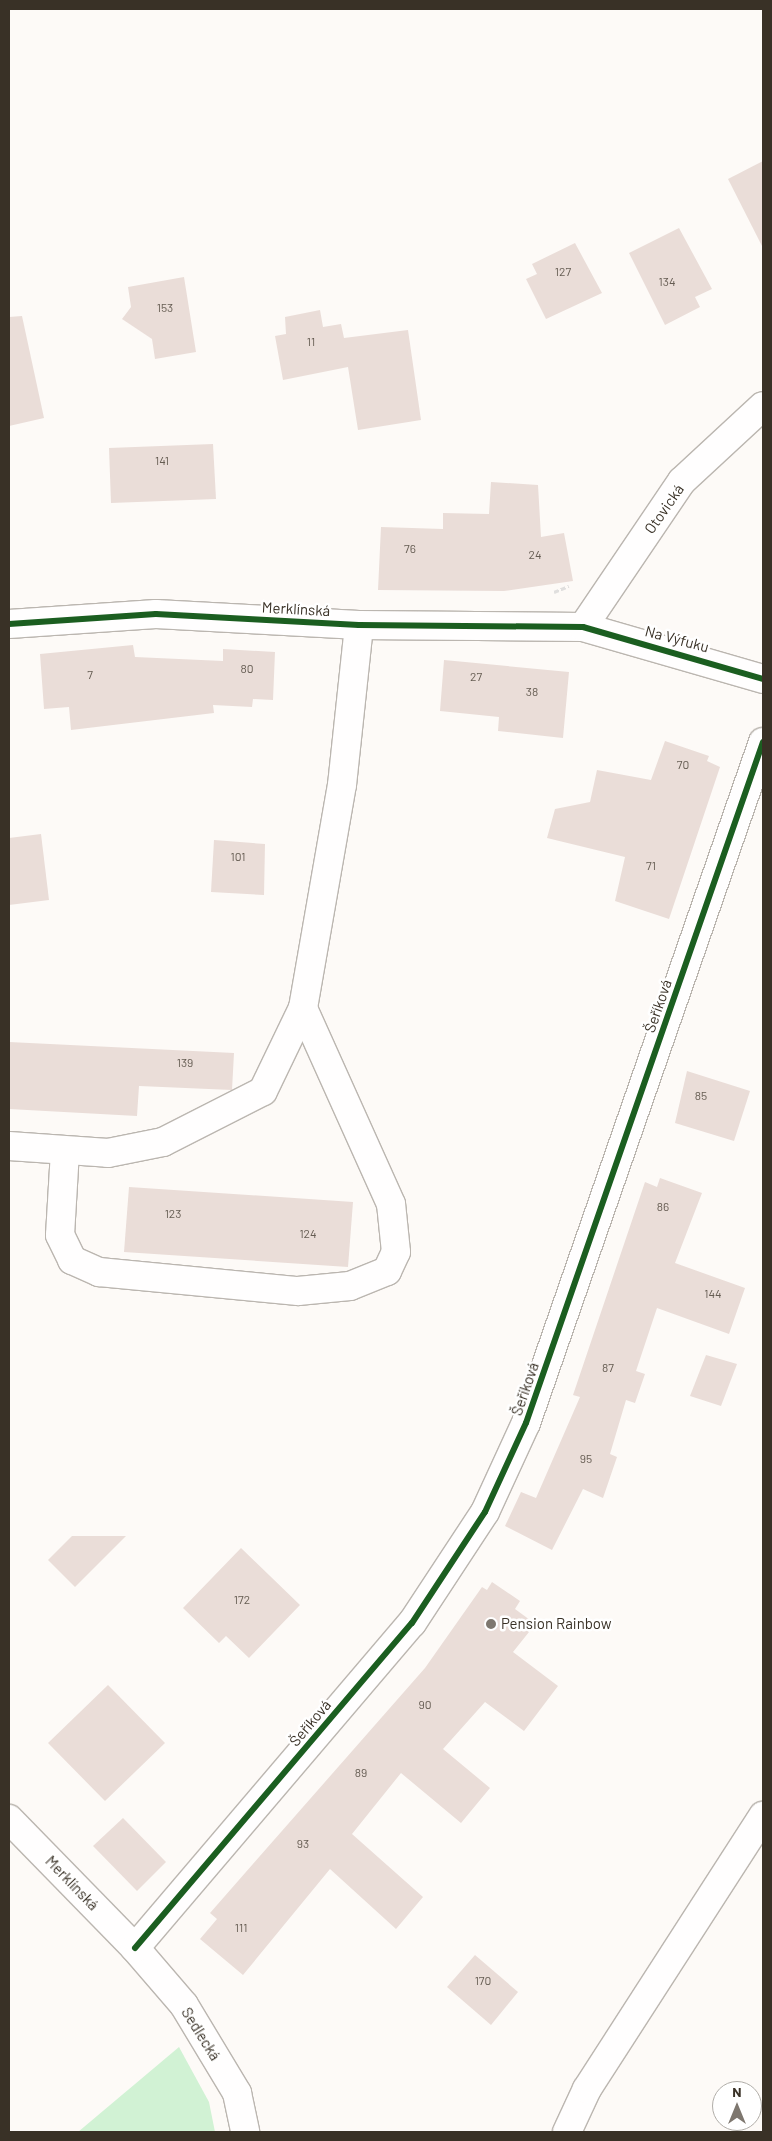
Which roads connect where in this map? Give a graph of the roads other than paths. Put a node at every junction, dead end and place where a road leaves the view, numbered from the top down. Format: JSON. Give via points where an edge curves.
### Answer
{"nodes":[{"id":1,"x":763,"y":406,"type":"edge"},
{"id":2,"x":9,"y":624,"type":"edge"},
{"id":3,"x":359,"y":626,"type":"junction"},
{"id":4,"x":583,"y":627,"type":"junction"},
{"id":5,"x":763,"y":679,"type":"edge"},
{"id":6,"x":763,"y":742,"type":"edge"},
{"id":7,"x":303,"y":1008,"type":"junction"},
{"id":8,"x":9,"y":1146,"type":"edge"},
{"id":9,"x":65,"y":1151,"type":"junction"},
{"id":10,"x":763,"y":1816,"type":"edge"},
{"id":11,"x":9,"y":1819,"type":"edge"},
{"id":12,"x":135,"y":1948,"type":"junction"},
{"id":13,"x":245,"y":2132,"type":"edge"},
{"id":14,"x":567,"y":2132,"type":"edge"}],
"edges":[{"from":1,"to":4,"type":"street","name":"Otovická","via":[[682,481]]},
{"from":2,"to":3,"type":"street","name":"Merklínská","via":[[156,614]]},
{"from":3,"to":4,"type":"street","name":"Merklínská"},
{"from":3,"to":7,"type":"street","via":[[342,785]]},
{"from":4,"to":5,"type":"street","name":"Na Výfuku"},
{"from":6,"to":12,"type":"street","name":"Šeříková","via":[[526,1423],[485,1512],[412,1623]]},
{"from":7,"to":9,"type":"street","via":[[263,1091],[163,1142],[108,1152]]},
{"from":7,"to":9,"type":"street","via":[[391,1204],[396,1252],[387,1271],[350,1286],[298,1291],[99,1272],[72,1260],[60,1235]]},
{"from":8,"to":9,"type":"street"},
{"from":10,"to":14,"type":"street","via":[[587,2089]]},
{"from":11,"to":12,"type":"street","name":"Merklínská"},
{"from":12,"to":13,"type":"street","name":"Sedlecká","via":[[184,2005],[232,2085]]}]}
